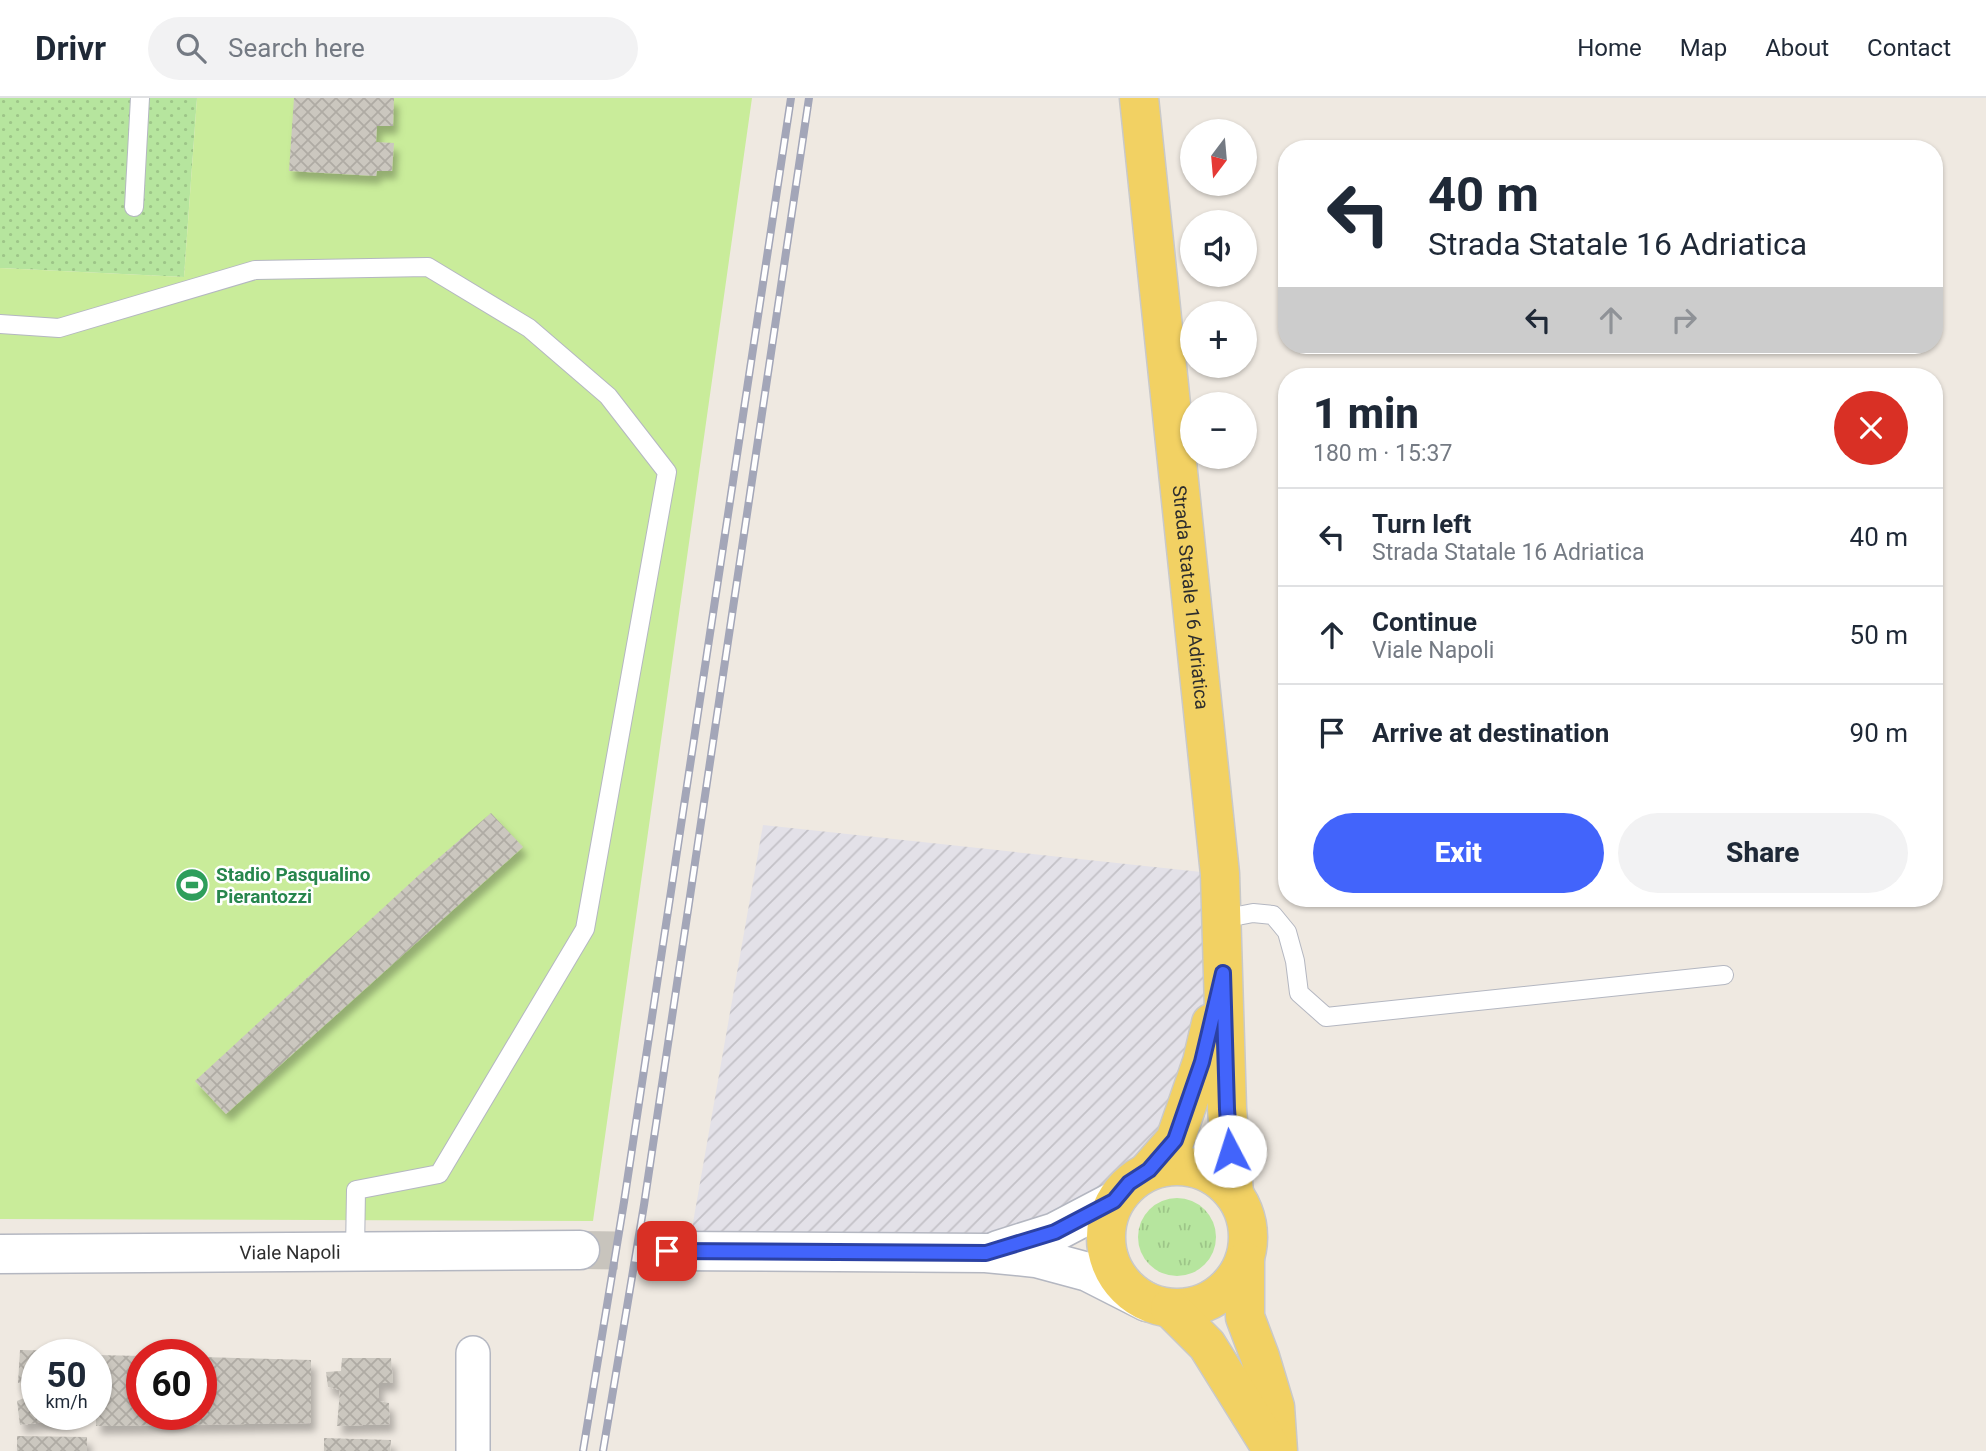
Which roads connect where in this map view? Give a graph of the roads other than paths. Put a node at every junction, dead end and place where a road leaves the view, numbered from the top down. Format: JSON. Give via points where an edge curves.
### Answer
{"nodes":[{"id":1,"x":140,"y":98,"type":"edge"},
{"id":2,"x":1139,"y":98,"type":"edge"},
{"id":3,"x":134,"y":207,"type":"dead end"},
{"id":4,"x":0,"y":324,"type":"edge"},
{"id":5,"x":1222,"y":919,"type":"junction"},
{"id":6,"x":1223,"y":973,"type":"junction"},
{"id":7,"x":1724,"y":975,"type":"dead end"},
{"id":8,"x":1149,"y":1170,"type":"junction"},
{"id":9,"x":1234,"y":1193,"type":"junction"},
{"id":10,"x":1114,"y":1201,"type":"junction"},
{"id":11,"x":580,"y":1250,"type":"tunnel mouth"},
{"id":12,"x":667,"y":1251,"type":"tunnel mouth"},
{"id":13,"x":355,"y":1252,"type":"junction"},
{"id":14,"x":986,"y":1253,"type":"junction"},
{"id":15,"x":0,"y":1254,"type":"edge"},
{"id":16,"x":1245,"y":1261,"type":"junction"},
{"id":17,"x":1159,"y":1305,"type":"junction"},
{"id":18,"x":473,"y":1353,"type":"dead end"},
{"id":19,"x":473,"y":1451,"type":"edge"},
{"id":20,"x":1273,"y":1451,"type":"edge"},
{"id":21,"x":1278,"y":1451,"type":"edge"}],
"edges":[{"from":1,"to":3,"type":"lane"},
{"from":2,"to":5,"type":"main road","name":"Strada Statale 16 Adriatica"},
{"from":4,"to":13,"type":"lane","via":[[59,328],[255,270],[428,267],[529,328],[608,396],[667,472],[585,929],[439,1174],[356,1190]]},
{"from":5,"to":6,"type":"main road","name":"Strada Statale 16 Adriatica"},
{"from":5,"to":7,"type":"lane","via":[[1253,913],[1273,915],[1287,932],[1299,993],[1326,1017]]},
{"from":6,"to":8,"type":"main road","name":"Strada Statale 16 Adriatica","via":[[1202,1062],[1175,1140]]},
{"from":6,"to":9,"type":"main road","name":"Strada Statale 16 Adriatica"},
{"from":8,"to":9,"type":"main road","via":[[1195,1167],[1217,1177]]},
{"from":8,"to":10,"type":"main road","name":"Strada Statale 16 Adriatica","via":[[1129,1183]]},
{"from":9,"to":16,"type":"main road","name":"Strada Statale 16 Adriatica","via":[[1245,1214],[1249,1238]]},
{"from":10,"to":14,"type":"street","via":[[1055,1232]]},
{"from":10,"to":17,"type":"main road","via":[[1106,1224],[1106,1248],[1113,1270],[1128,1289]]},
{"from":11,"to":13,"type":"street","name":"Viale Napoli"},
{"from":12,"to":14,"type":"street"},
{"from":13,"to":15,"type":"street","name":"Viale Napoli"},
{"from":14,"to":17,"type":"street","via":[[1035,1258],[1088,1272]]},
{"from":16,"to":17,"type":"main road","via":[[1216,1297],[1194,1306]]},
{"from":16,"to":21,"type":"main road","name":"Strada Statale 16 Adriatica","via":[[1245,1317],[1275,1407]]},
{"from":17,"to":20,"type":"main road","via":[[1207,1345]]},
{"from":18,"to":19,"type":"street"}]}
